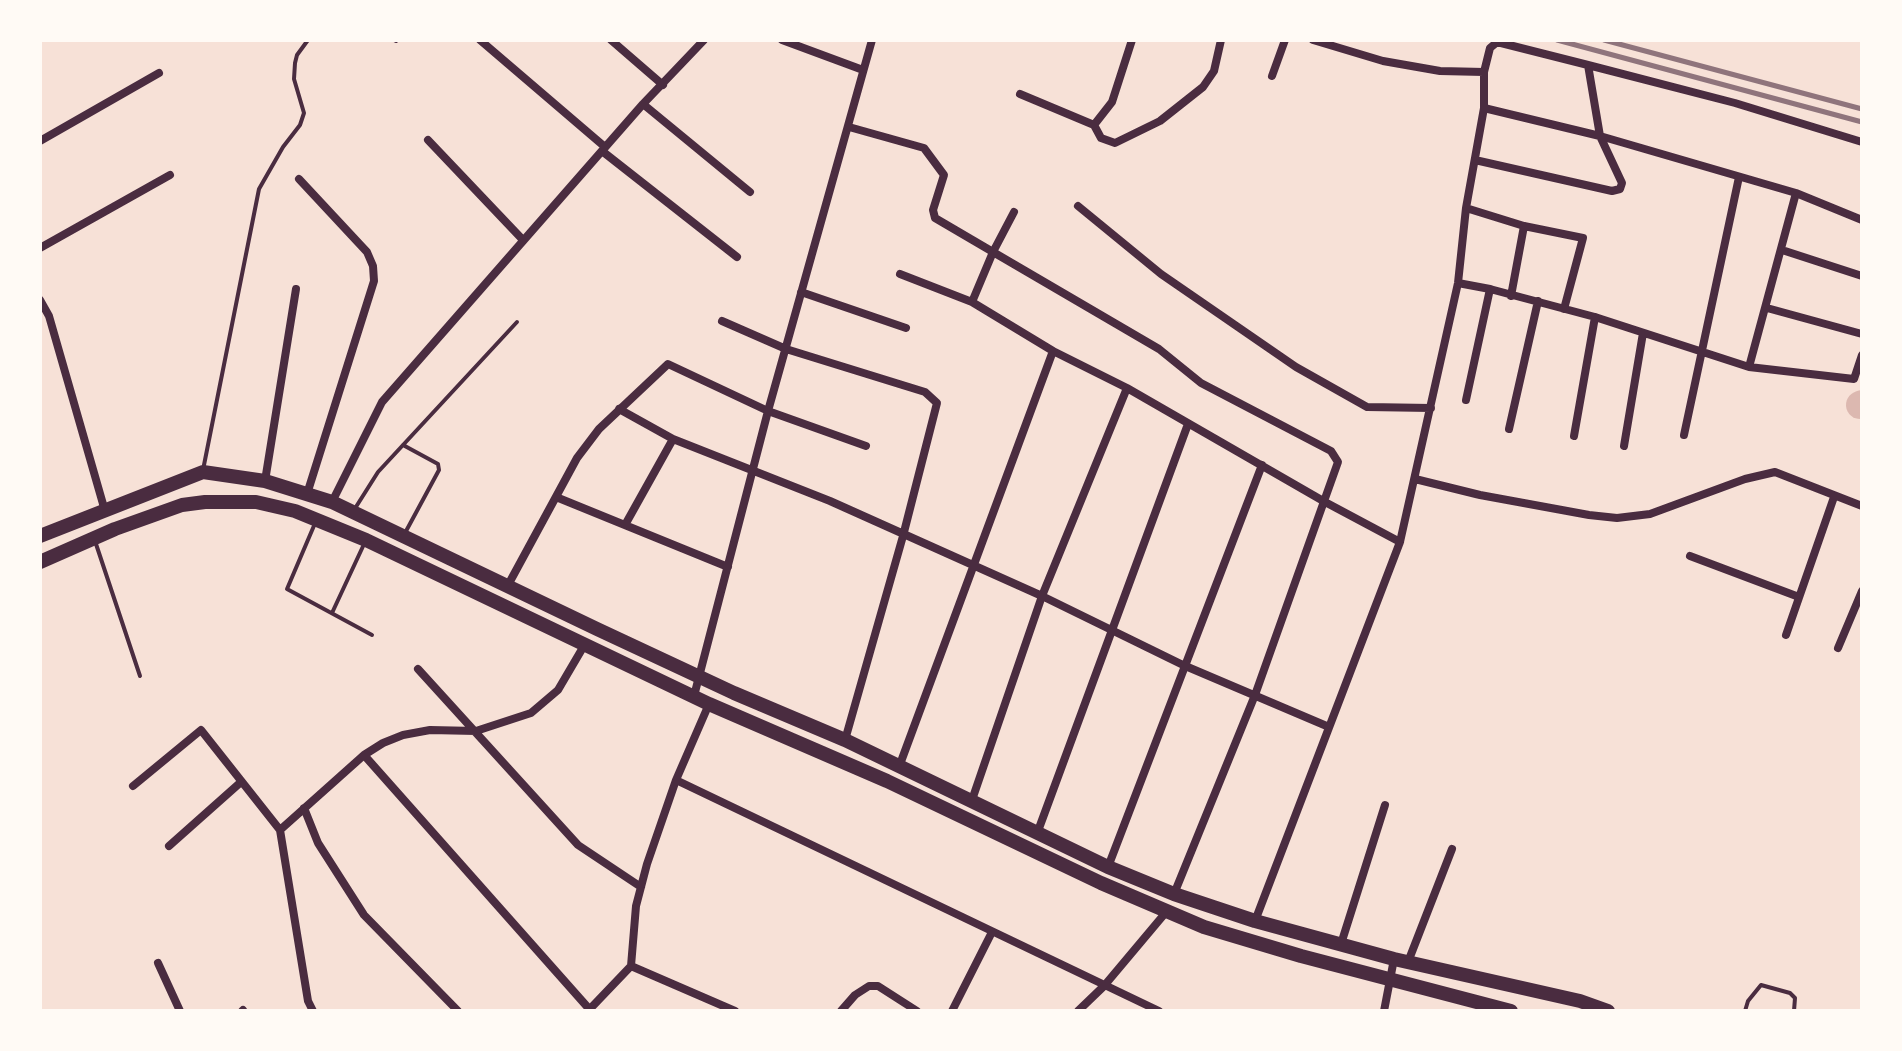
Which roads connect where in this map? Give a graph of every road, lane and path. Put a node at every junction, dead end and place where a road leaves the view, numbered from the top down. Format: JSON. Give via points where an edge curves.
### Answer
{"nodes":[{"id":1,"x":308,"y":40,"type":"edge"},
{"id":2,"x":480,"y":40,"type":"edge"},
{"id":3,"x":611,"y":40,"type":"edge"},
{"id":4,"x":704,"y":40,"type":"edge"},
{"id":5,"x":872,"y":40,"type":"edge"},
{"id":6,"x":1132,"y":40,"type":"edge"},
{"id":7,"x":1221,"y":40,"type":"edge"},
{"id":8,"x":1285,"y":40,"type":"edge"},
{"id":9,"x":1313,"y":40,"type":"edge"},
{"id":10,"x":789,"y":41,"type":"edge"},
{"id":11,"x":1588,"y":65,"type":"junction"},
{"id":12,"x":863,"y":70,"type":"junction"},
{"id":13,"x":1484,"y":72,"type":"junction"},
{"id":14,"x":159,"y":73,"type":"dead end"},
{"id":15,"x":1272,"y":76,"type":"dead end"},
{"id":16,"x":663,"y":85,"type":"junction"},
{"id":17,"x":1020,"y":94,"type":"dead end"},
{"id":18,"x":643,"y":104,"type":"junction"},
{"id":19,"x":1484,"y":108,"type":"junction"},
{"id":20,"x":1094,"y":125,"type":"junction"},
{"id":21,"x":849,"y":127,"type":"junction"},
{"id":22,"x":1600,"y":136,"type":"junction"},
{"id":23,"x":42,"y":137,"type":"edge"},
{"id":24,"x":428,"y":140,"type":"dead end"},
{"id":25,"x":1862,"y":142,"type":"edge"},
{"id":26,"x":604,"y":149,"type":"junction"},
{"id":27,"x":1475,"y":160,"type":"junction"},
{"id":28,"x":170,"y":175,"type":"dead end"},
{"id":29,"x":1739,"y":177,"type":"junction"},
{"id":30,"x":299,"y":179,"type":"dead end"},
{"id":31,"x":750,"y":192,"type":"dead end"},
{"id":32,"x":1796,"y":193,"type":"junction"},
{"id":33,"x":1078,"y":206,"type":"dead end"},
{"id":34,"x":1466,"y":208,"type":"junction"},
{"id":35,"x":1014,"y":212,"type":"dead end"},
{"id":36,"x":1862,"y":220,"type":"edge"},
{"id":37,"x":1524,"y":226,"type":"junction"},
{"id":38,"x":523,"y":240,"type":"junction"},
{"id":39,"x":40,"y":248,"type":"edge"},
{"id":40,"x":1782,"y":250,"type":"junction"},
{"id":41,"x":993,"y":252,"type":"junction"},
{"id":42,"x":737,"y":257,"type":"dead end"},
{"id":43,"x":900,"y":274,"type":"dead end"},
{"id":44,"x":1862,"y":276,"type":"edge"},
{"id":45,"x":1458,"y":283,"type":"junction"},
{"id":46,"x":296,"y":289,"type":"dead end"},
{"id":47,"x":1490,"y":289,"type":"junction"},
{"id":48,"x":801,"y":292,"type":"junction"},
{"id":49,"x":1511,"y":296,"type":"junction"},
{"id":50,"x":40,"y":300,"type":"edge"},
{"id":51,"x":1538,"y":301,"type":"junction"},
{"id":52,"x":972,"y":302,"type":"junction"},
{"id":53,"x":1767,"y":308,"type":"junction"},
{"id":54,"x":1564,"y":309,"type":"junction"},
{"id":55,"x":1595,"y":317,"type":"junction"},
{"id":56,"x":722,"y":321,"type":"dead end"},
{"id":57,"x":517,"y":322,"type":"dead end"},
{"id":58,"x":906,"y":328,"type":"dead end"},
{"id":59,"x":1643,"y":333,"type":"junction"},
{"id":60,"x":1862,"y":334,"type":"edge"},
{"id":61,"x":786,"y":349,"type":"junction"},
{"id":62,"x":1053,"y":351,"type":"junction"},
{"id":63,"x":1700,"y":353,"type":"junction"},
{"id":64,"x":1862,"y":355,"type":"edge"},
{"id":65,"x":1749,"y":367,"type":"junction"},
{"id":66,"x":1127,"y":388,"type":"junction"},
{"id":67,"x":1466,"y":400,"type":"dead end"},
{"id":68,"x":1431,"y":408,"type":"junction"},
{"id":69,"x":619,"y":409,"type":"junction"},
{"id":70,"x":768,"y":411,"type":"junction"},
{"id":71,"x":1188,"y":424,"type":"junction"},
{"id":72,"x":1509,"y":429,"type":"dead end"},
{"id":73,"x":1684,"y":435,"type":"dead end"},
{"id":74,"x":1574,"y":436,"type":"dead end"},
{"id":75,"x":673,"y":439,"type":"junction"},
{"id":76,"x":403,"y":445,"type":"junction"},
{"id":77,"x":866,"y":446,"type":"dead end"},
{"id":78,"x":1624,"y":446,"type":"dead end"},
{"id":79,"x":1262,"y":465,"type":"junction"},
{"id":80,"x":752,"y":471,"type":"junction"},
{"id":81,"x":203,"y":472,"type":"junction"},
{"id":82,"x":1415,"y":479,"type":"junction"},
{"id":83,"x":265,"y":481,"type":"junction"},
{"id":84,"x":307,"y":494,"type":"junction"},
{"id":85,"x":556,"y":497,"type":"junction"},
{"id":86,"x":1834,"y":497,"type":"junction"},
{"id":87,"x":332,"y":502,"type":"junction"},
{"id":88,"x":1325,"y":502,"type":"junction"},
{"id":89,"x":1862,"y":506,"type":"edge"},
{"id":90,"x":105,"y":511,"type":"junction"},
{"id":91,"x":353,"y":512,"type":"junction"},
{"id":92,"x":317,"y":519,"type":"junction"},
{"id":93,"x":625,"y":525,"type":"junction"},
{"id":94,"x":40,"y":536,"type":"edge"},
{"id":95,"x":903,"y":536,"type":"junction"},
{"id":96,"x":404,"y":537,"type":"junction"},
{"id":97,"x":94,"y":539,"type":"junction"},
{"id":98,"x":366,"y":540,"type":"junction"},
{"id":99,"x":1400,"y":542,"type":"junction"},
{"id":100,"x":1690,"y":556,"type":"dead end"},
{"id":101,"x":40,"y":562,"type":"edge"},
{"id":102,"x":972,"y":566,"type":"junction"},
{"id":103,"x":728,"y":567,"type":"junction"},
{"id":104,"x":507,"y":587,"type":"junction"},
{"id":105,"x":1862,"y":591,"type":"edge"},
{"id":106,"x":1042,"y":596,"type":"junction"},
{"id":107,"x":1799,"y":597,"type":"junction"},
{"id":108,"x":332,"y":613,"type":"junction"},
{"id":109,"x":1111,"y":629,"type":"junction"},
{"id":110,"x":372,"y":635,"type":"dead end"},
{"id":111,"x":1786,"y":635,"type":"dead end"},
{"id":112,"x":585,"y":643,"type":"junction"},
{"id":113,"x":1838,"y":648,"type":"dead end"},
{"id":114,"x":1183,"y":665,"type":"junction"},
{"id":115,"x":418,"y":669,"type":"dead end"},
{"id":116,"x":140,"y":676,"type":"dead end"},
{"id":117,"x":700,"y":676,"type":"junction"},
{"id":118,"x":1255,"y":695,"type":"junction"},
{"id":119,"x":694,"y":696,"type":"junction"},
{"id":120,"x":709,"y":704,"type":"junction"},
{"id":121,"x":1329,"y":727,"type":"junction"},
{"id":122,"x":476,"y":731,"type":"junction"},
{"id":123,"x":845,"y":740,"type":"junction"},
{"id":124,"x":364,"y":755,"type":"junction"},
{"id":125,"x":899,"y":767,"type":"junction"},
{"id":126,"x":676,"y":780,"type":"junction"},
{"id":127,"x":241,"y":782,"type":"junction"},
{"id":128,"x":133,"y":786,"type":"dead end"},
{"id":129,"x":972,"y":800,"type":"junction"},
{"id":130,"x":1385,"y":805,"type":"dead end"},
{"id":131,"x":304,"y":808,"type":"junction"},
{"id":132,"x":280,"y":830,"type":"junction"},
{"id":133,"x":1038,"y":831,"type":"junction"},
{"id":134,"x":169,"y":846,"type":"dead end"},
{"id":135,"x":1452,"y":849,"type":"dead end"},
{"id":136,"x":1108,"y":867,"type":"junction"},
{"id":137,"x":641,"y":887,"type":"junction"},
{"id":138,"x":1174,"y":894,"type":"junction"},
{"id":139,"x":1167,"y":911,"type":"junction"},
{"id":140,"x":1255,"y":921,"type":"junction"},
{"id":141,"x":992,"y":932,"type":"junction"},
{"id":142,"x":1341,"y":944,"type":"junction"},
{"id":143,"x":1401,"y":960,"type":"junction"},
{"id":144,"x":158,"y":963,"type":"dead end"},
{"id":145,"x":631,"y":966,"type":"junction"},
{"id":146,"x":1390,"y":978,"type":"junction"},
{"id":147,"x":1104,"y":986,"type":"junction"},
{"id":148,"x":1580,"y":1006,"type":"edge"},
{"id":149,"x":180,"y":1011,"type":"edge"},
{"id":150,"x":313,"y":1011,"type":"edge"},
{"id":151,"x":458,"y":1011,"type":"edge"},
{"id":152,"x":590,"y":1011,"type":"edge"},
{"id":153,"x":735,"y":1011,"type":"edge"},
{"id":154,"x":841,"y":1011,"type":"edge"},
{"id":155,"x":917,"y":1011,"type":"edge"},
{"id":156,"x":952,"y":1011,"type":"edge"},
{"id":157,"x":1078,"y":1011,"type":"edge"},
{"id":158,"x":1159,"y":1011,"type":"edge"},
{"id":159,"x":1384,"y":1011,"type":"edge"},
{"id":160,"x":1511,"y":1011,"type":"edge"},
{"id":161,"x":1608,"y":1011,"type":"edge"},
{"id":162,"x":1745,"y":1011,"type":"edge"},
{"id":163,"x":1794,"y":1011,"type":"edge"}],
"edges":[{"from":1,"to":81,"type":"lane","via":[[297,55],[294,79],[304,113],[259,189]]},
{"from":2,"to":26,"type":"street"},
{"from":3,"to":16,"type":"street"},
{"from":4,"to":16,"type":"street"},
{"from":5,"to":12,"type":"street"},
{"from":6,"to":20,"type":"street","via":[[1112,102]]},
{"from":7,"to":20,"type":"street","via":[[1209,82],[1160,121],[1115,143],[1101,138]]},
{"from":8,"to":15,"type":"street"},
{"from":9,"to":13,"type":"street","via":[[1383,61]]},
{"from":10,"to":12,"type":"street"},
{"from":11,"to":13,"type":"street","via":[[1496,43],[1488,51]]},
{"from":11,"to":22,"type":"street"},
{"from":11,"to":25,"type":"street"},
{"from":12,"to":21,"type":"street"},
{"from":13,"to":19,"type":"street"},
{"from":14,"to":23,"type":"street"},
{"from":16,"to":18,"type":"street"},
{"from":17,"to":20,"type":"street"},
{"from":18,"to":26,"type":"street"},
{"from":18,"to":31,"type":"street"},
{"from":19,"to":22,"type":"street"},
{"from":19,"to":27,"type":"street"},
{"from":21,"to":41,"type":"street","via":[[924,148],[944,175],[935,218]]},
{"from":21,"to":48,"type":"street"},
{"from":22,"to":27,"type":"street","via":[[1620,189]]},
{"from":22,"to":29,"type":"street"},
{"from":24,"to":38,"type":"street"},
{"from":26,"to":38,"type":"street"},
{"from":26,"to":42,"type":"street"},
{"from":27,"to":34,"type":"street"},
{"from":28,"to":39,"type":"street"},
{"from":29,"to":32,"type":"street"},
{"from":29,"to":63,"type":"street"},
{"from":30,"to":84,"type":"street","via":[[367,252],[374,281]]},
{"from":32,"to":36,"type":"street"},
{"from":32,"to":40,"type":"street"},
{"from":33,"to":68,"type":"street","via":[[1161,274],[1367,407]]},
{"from":34,"to":37,"type":"street"},
{"from":34,"to":45,"type":"street"},
{"from":35,"to":41,"type":"street"},
{"from":37,"to":49,"type":"street"},
{"from":37,"to":54,"type":"street","via":[[1583,238]]},
{"from":38,"to":87,"type":"street","via":[[382,402]]},
{"from":40,"to":44,"type":"street"},
{"from":40,"to":53,"type":"street"},
{"from":41,"to":52,"type":"street"},
{"from":41,"to":88,"type":"street","via":[[1159,349],[1201,383],[1331,451],[1338,462]]},
{"from":43,"to":52,"type":"street"},
{"from":45,"to":47,"type":"street"},
{"from":45,"to":68,"type":"street"},
{"from":46,"to":83,"type":"street"},
{"from":47,"to":49,"type":"street"},
{"from":47,"to":67,"type":"street"},
{"from":48,"to":58,"type":"street"},
{"from":48,"to":61,"type":"street"},
{"from":49,"to":51,"type":"street"},
{"from":50,"to":90,"type":"street"},
{"from":51,"to":54,"type":"street"},
{"from":51,"to":72,"type":"street"},
{"from":52,"to":62,"type":"street"},
{"from":53,"to":60,"type":"street"},
{"from":53,"to":65,"type":"street"},
{"from":54,"to":55,"type":"street"},
{"from":55,"to":59,"type":"street"},
{"from":55,"to":74,"type":"street"},
{"from":56,"to":61,"type":"street"},
{"from":57,"to":76,"type":"lane"},
{"from":59,"to":63,"type":"street"},
{"from":59,"to":78,"type":"street"},
{"from":61,"to":70,"type":"street"},
{"from":61,"to":95,"type":"street","via":[[935,399]]},
{"from":62,"to":66,"type":"street"},
{"from":62,"to":102,"type":"street"},
{"from":63,"to":65,"type":"street"},
{"from":63,"to":73,"type":"street"},
{"from":64,"to":65,"type":"street","via":[[1854,379]]},
{"from":66,"to":71,"type":"street"},
{"from":66,"to":106,"type":"street"},
{"from":68,"to":82,"type":"street"},
{"from":69,"to":70,"type":"street","via":[[670,364]]},
{"from":69,"to":75,"type":"street"},
{"from":69,"to":85,"type":"street","via":[[577,458]]},
{"from":70,"to":77,"type":"street"},
{"from":70,"to":80,"type":"street"},
{"from":71,"to":79,"type":"street"},
{"from":71,"to":109,"type":"street"},
{"from":75,"to":80,"type":"street"},
{"from":75,"to":93,"type":"street"},
{"from":76,"to":91,"type":"lane"},
{"from":76,"to":96,"type":"lane","via":[[438,464],[439,470]]},
{"from":79,"to":88,"type":"street"},
{"from":79,"to":114,"type":"street"},
{"from":80,"to":95,"type":"street"},
{"from":80,"to":103,"type":"street"},
{"from":81,"to":83,"type":"highway"},
{"from":81,"to":90,"type":"highway"},
{"from":82,"to":86,"type":"street","via":[[1617,518],[1650,514],[1762,473],[1786,476]]},
{"from":82,"to":99,"type":"street"},
{"from":83,"to":84,"type":"highway"},
{"from":84,"to":87,"type":"highway"},
{"from":85,"to":93,"type":"street"},
{"from":85,"to":104,"type":"street"},
{"from":86,"to":89,"type":"street"},
{"from":86,"to":107,"type":"street"},
{"from":87,"to":91,"type":"highway"},
{"from":88,"to":99,"type":"street"},
{"from":88,"to":118,"type":"street"},
{"from":90,"to":94,"type":"highway"},
{"from":91,"to":96,"type":"highway"},
{"from":92,"to":97,"type":"highway","via":[[256,502],[205,502],[165,511]]},
{"from":92,"to":98,"type":"highway"},
{"from":92,"to":108,"type":"lane","via":[[287,589]]},
{"from":93,"to":103,"type":"street"},
{"from":95,"to":102,"type":"street"},
{"from":95,"to":123,"type":"street"},
{"from":96,"to":104,"type":"highway"},
{"from":97,"to":101,"type":"highway"},
{"from":97,"to":116,"type":"lane"},
{"from":98,"to":108,"type":"lane"},
{"from":98,"to":112,"type":"highway"},
{"from":99,"to":121,"type":"street"},
{"from":100,"to":107,"type":"street"},
{"from":102,"to":106,"type":"street"},
{"from":102,"to":125,"type":"street"},
{"from":103,"to":117,"type":"street"},
{"from":104,"to":117,"type":"highway"},
{"from":105,"to":113,"type":"street"},
{"from":106,"to":109,"type":"street"},
{"from":106,"to":129,"type":"street"},
{"from":107,"to":111,"type":"street"},
{"from":108,"to":110,"type":"lane"},
{"from":109,"to":114,"type":"street"},
{"from":109,"to":133,"type":"street"},
{"from":112,"to":119,"type":"highway"},
{"from":112,"to":122,"type":"street","via":[[546,702],[531,713]]},
{"from":114,"to":118,"type":"street"},
{"from":114,"to":136,"type":"street"},
{"from":115,"to":122,"type":"street"},
{"from":117,"to":119,"type":"street"},
{"from":117,"to":123,"type":"highway"},
{"from":118,"to":121,"type":"street"},
{"from":118,"to":138,"type":"street"},
{"from":119,"to":120,"type":"highway"},
{"from":120,"to":126,"type":"street"},
{"from":120,"to":139,"type":"highway"},
{"from":121,"to":140,"type":"street"},
{"from":122,"to":124,"type":"street","via":[[403,735]]},
{"from":122,"to":137,"type":"street","via":[[578,845]]},
{"from":123,"to":125,"type":"highway"},
{"from":124,"to":131,"type":"street"},
{"from":124,"to":152,"type":"street"},
{"from":125,"to":129,"type":"highway"},
{"from":126,"to":137,"type":"street"},
{"from":126,"to":141,"type":"street"},
{"from":127,"to":128,"type":"street","via":[[201,730]]},
{"from":127,"to":132,"type":"street"},
{"from":127,"to":134,"type":"street"},
{"from":129,"to":133,"type":"highway"},
{"from":130,"to":142,"type":"street"},
{"from":131,"to":132,"type":"street"},
{"from":131,"to":151,"type":"street","via":[[318,843],[364,915]]},
{"from":132,"to":150,"type":"street"},
{"from":133,"to":136,"type":"highway"},
{"from":135,"to":143,"type":"street"},
{"from":136,"to":138,"type":"highway"},
{"from":137,"to":145,"type":"street"},
{"from":138,"to":140,"type":"highway"},
{"from":139,"to":146,"type":"highway","via":[[1204,927]]},
{"from":139,"to":147,"type":"street"},
{"from":140,"to":142,"type":"highway"},
{"from":141,"to":147,"type":"street"},
{"from":141,"to":156,"type":"street"},
{"from":142,"to":143,"type":"highway"},
{"from":143,"to":146,"type":"street"},
{"from":143,"to":148,"type":"highway"},
{"from":144,"to":149,"type":"street"},
{"from":145,"to":152,"type":"street"},
{"from":145,"to":153,"type":"street"},
{"from":146,"to":159,"type":"street"},
{"from":146,"to":160,"type":"highway"},
{"from":147,"to":157,"type":"street"},
{"from":147,"to":158,"type":"street"},
{"from":148,"to":161,"type":"highway"},
{"from":154,"to":155,"type":"street","via":[[855,995],[878,986]]},
{"from":162,"to":163,"type":"lane","via":[[1761,985],[1790,993]]}]}
